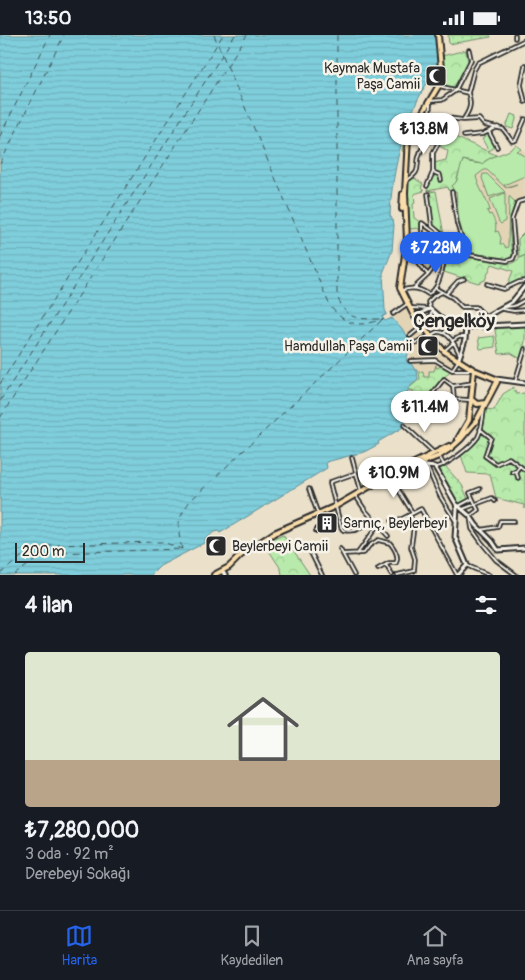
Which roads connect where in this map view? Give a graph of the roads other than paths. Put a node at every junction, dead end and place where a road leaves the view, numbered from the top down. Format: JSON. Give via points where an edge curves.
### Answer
{"nodes":[{"id":1,"x":438,"y":35,"type":"edge"},
{"id":2,"x":524,"y":41,"type":"edge"},
{"id":3,"x":469,"y":50,"type":"dead end"},
{"id":4,"x":525,"y":65,"type":"edge"},
{"id":5,"x":439,"y":86,"type":"junction"},
{"id":6,"x":456,"y":90,"type":"junction"},
{"id":7,"x":468,"y":93,"type":"junction"},
{"id":8,"x":430,"y":101,"type":"junction"},
{"id":9,"x":525,"y":102,"type":"edge"},
{"id":10,"x":525,"y":119,"type":"edge"},
{"id":11,"x":463,"y":120,"type":"junction"},
{"id":12,"x":439,"y":121,"type":"dead end"},
{"id":13,"x":498,"y":127,"type":"junction"},
{"id":14,"x":489,"y":132,"type":"junction"},
{"id":15,"x":464,"y":136,"type":"dead end"},
{"id":16,"x":420,"y":137,"type":"dead end"},
{"id":17,"x":497,"y":147,"type":"dead end"},
{"id":18,"x":433,"y":172,"type":"junction"},
{"id":19,"x":441,"y":180,"type":"dead end"},
{"id":20,"x":406,"y":182,"type":"junction"},
{"id":21,"x":427,"y":186,"type":"dead end"},
{"id":22,"x":452,"y":192,"type":"dead end"},
{"id":23,"x":428,"y":194,"type":"dead end"},
{"id":24,"x":525,"y":200,"type":"edge"},
{"id":25,"x":449,"y":242,"type":"junction"},
{"id":26,"x":422,"y":243,"type":"junction"},
{"id":27,"x":430,"y":247,"type":"junction"},
{"id":28,"x":445,"y":254,"type":"junction"},
{"id":29,"x":406,"y":256,"type":"junction"},
{"id":30,"x":428,"y":275,"type":"junction"},
{"id":31,"x":464,"y":279,"type":"dead end"},
{"id":32,"x":525,"y":281,"type":"edge"},
{"id":33,"x":487,"y":284,"type":"dead end"},
{"id":34,"x":525,"y":286,"type":"edge"},
{"id":35,"x":414,"y":288,"type":"junction"},
{"id":36,"x":435,"y":288,"type":"junction"},
{"id":37,"x":401,"y":291,"type":"junction"},
{"id":38,"x":442,"y":291,"type":"junction"},
{"id":39,"x":447,"y":293,"type":"junction"},
{"id":40,"x":525,"y":301,"type":"edge"},
{"id":41,"x":408,"y":306,"type":"junction"},
{"id":42,"x":504,"y":308,"type":"junction"},
{"id":43,"x":431,"y":310,"type":"junction"},
{"id":44,"x":525,"y":310,"type":"edge"},
{"id":45,"x":393,"y":314,"type":"dead end"},
{"id":46,"x":414,"y":316,"type":"junction"},
{"id":47,"x":484,"y":316,"type":"junction"},
{"id":48,"x":451,"y":324,"type":"junction"},
{"id":49,"x":525,"y":324,"type":"edge"},
{"id":50,"x":466,"y":327,"type":"junction"},
{"id":51,"x":423,"y":328,"type":"junction"},
{"id":52,"x":444,"y":333,"type":"junction"},
{"id":53,"x":410,"y":336,"type":"dead end"},
{"id":54,"x":430,"y":336,"type":"junction"},
{"id":55,"x":465,"y":337,"type":"junction"},
{"id":56,"x":453,"y":342,"type":"junction"},
{"id":57,"x":415,"y":343,"type":"dead end"},
{"id":58,"x":525,"y":349,"type":"edge"},
{"id":59,"x":444,"y":351,"type":"junction"},
{"id":60,"x":461,"y":355,"type":"junction"},
{"id":61,"x":524,"y":355,"type":"edge"},
{"id":62,"x":410,"y":361,"type":"dead end"},
{"id":63,"x":458,"y":361,"type":"junction"},
{"id":64,"x":474,"y":369,"type":"junction"},
{"id":65,"x":452,"y":370,"type":"junction"},
{"id":66,"x":498,"y":380,"type":"junction"},
{"id":67,"x":473,"y":383,"type":"junction"},
{"id":68,"x":515,"y":383,"type":"junction"},
{"id":69,"x":525,"y":383,"type":"edge"},
{"id":70,"x":453,"y":387,"type":"junction"},
{"id":71,"x":472,"y":401,"type":"junction"},
{"id":72,"x":471,"y":407,"type":"junction"},
{"id":73,"x":484,"y":407,"type":"junction"},
{"id":74,"x":415,"y":412,"type":"dead end"},
{"id":75,"x":404,"y":425,"type":"dead end"},
{"id":76,"x":480,"y":429,"type":"junction"},
{"id":77,"x":437,"y":455,"type":"junction"},
{"id":78,"x":352,"y":459,"type":"dead end"},
{"id":79,"x":424,"y":465,"type":"junction"},
{"id":80,"x":444,"y":465,"type":"junction"},
{"id":81,"x":520,"y":466,"type":"junction"},
{"id":82,"x":435,"y":467,"type":"junction"},
{"id":83,"x":525,"y":470,"type":"edge"},
{"id":84,"x":516,"y":471,"type":"junction"},
{"id":85,"x":512,"y":472,"type":"dead end"},
{"id":86,"x":356,"y":473,"type":"junction"},
{"id":87,"x":388,"y":477,"type":"junction"},
{"id":88,"x":518,"y":478,"type":"dead end"},
{"id":89,"x":309,"y":489,"type":"dead end"},
{"id":90,"x":480,"y":489,"type":"dead end"},
{"id":91,"x":361,"y":491,"type":"junction"},
{"id":92,"x":355,"y":495,"type":"junction"},
{"id":93,"x":472,"y":499,"type":"junction"},
{"id":94,"x":495,"y":501,"type":"dead end"},
{"id":95,"x":474,"y":504,"type":"junction"},
{"id":96,"x":458,"y":505,"type":"junction"},
{"id":97,"x":336,"y":506,"type":"junction"},
{"id":98,"x":463,"y":510,"type":"junction"},
{"id":99,"x":412,"y":513,"type":"junction"},
{"id":100,"x":318,"y":515,"type":"junction"},
{"id":101,"x":409,"y":515,"type":"junction"},
{"id":102,"x":470,"y":516,"type":"junction"},
{"id":103,"x":372,"y":519,"type":"junction"},
{"id":104,"x":392,"y":521,"type":"dead end"},
{"id":105,"x":514,"y":521,"type":"dead end"},
{"id":106,"x":456,"y":522,"type":"junction"},
{"id":107,"x":378,"y":525,"type":"junction"},
{"id":108,"x":480,"y":530,"type":"junction"},
{"id":109,"x":316,"y":531,"type":"dead end"},
{"id":110,"x":388,"y":537,"type":"dead end"},
{"id":111,"x":525,"y":548,"type":"edge"},
{"id":112,"x":340,"y":549,"type":"dead end"},
{"id":113,"x":311,"y":553,"type":"dead end"},
{"id":114,"x":343,"y":554,"type":"junction"},
{"id":115,"x":357,"y":554,"type":"junction"},
{"id":116,"x":386,"y":565,"type":"junction"},
{"id":117,"x":468,"y":565,"type":"junction"},
{"id":118,"x":378,"y":569,"type":"dead end"},
{"id":119,"x":223,"y":573,"type":"edge"},
{"id":120,"x":214,"y":575,"type":"edge"},
{"id":121,"x":218,"y":575,"type":"edge"},
{"id":122,"x":322,"y":575,"type":"edge"},
{"id":123,"x":354,"y":575,"type":"edge"},
{"id":124,"x":392,"y":575,"type":"edge"},
{"id":125,"x":397,"y":575,"type":"edge"},
{"id":126,"x":457,"y":575,"type":"edge"},
{"id":127,"x":488,"y":575,"type":"edge"},
{"id":128,"x":516,"y":575,"type":"edge"}],
"edges":[{"from":1,"to":5,"type":"main road","via":[[442,80]]},
{"from":2,"to":7,"type":"street","via":[[478,63]]},
{"from":3,"to":6,"type":"street","via":[[471,60]]},
{"from":4,"to":9,"type":"street","via":[[521,85]]},
{"from":5,"to":6,"type":"street"},
{"from":5,"to":8,"type":"main road"},
{"from":6,"to":7,"type":"street"},
{"from":6,"to":8,"type":"street","via":[[442,100]]},
{"from":7,"to":11,"type":"street","via":[[472,102]]},
{"from":8,"to":16,"type":"street","via":[[429,116]]},
{"from":8,"to":20,"type":"main road","via":[[408,137]]},
{"from":10,"to":13,"type":"street","via":[[514,141]]},
{"from":11,"to":12,"type":"street","via":[[448,118]]},
{"from":11,"to":13,"type":"street","via":[[479,119],[484,125]]},
{"from":13,"to":14,"type":"street"},
{"from":14,"to":15,"type":"street"},
{"from":14,"to":17,"type":"street"},
{"from":18,"to":19,"type":"street","via":[[440,175]]},
{"from":18,"to":20,"type":"street","via":[[433,153],[443,133],[435,128],[419,154],[418,170]]},
{"from":18,"to":21,"type":"street"},
{"from":20,"to":29,"type":"main road"},
{"from":22,"to":25,"type":"street","via":[[464,247],[461,249]]},
{"from":23,"to":25,"type":"street","via":[[432,226]]},
{"from":24,"to":28,"type":"street","via":[[518,202],[512,219],[513,259]]},
{"from":25,"to":26,"type":"street","via":[[422,223]]},
{"from":25,"to":28,"type":"street"},
{"from":26,"to":27,"type":"street"},
{"from":26,"to":29,"type":"street"},
{"from":27,"to":28,"type":"street"},
{"from":27,"to":30,"type":"street","via":[[417,260]]},
{"from":28,"to":30,"type":"street"},
{"from":28,"to":36,"type":"street"},
{"from":29,"to":37,"type":"main road"},
{"from":30,"to":35,"type":"street"},
{"from":31,"to":39,"type":"street"},
{"from":32,"to":33,"type":"street","via":[[504,289]]},
{"from":34,"to":42,"type":"street"},
{"from":35,"to":36,"type":"street","via":[[430,294]]},
{"from":35,"to":37,"type":"street"},
{"from":36,"to":38,"type":"street"},
{"from":37,"to":41,"type":"main road"},
{"from":38,"to":39,"type":"street"},
{"from":38,"to":43,"type":"street","via":[[428,302]]},
{"from":39,"to":47,"type":"street","via":[[462,307],[476,307]]},
{"from":40,"to":42,"type":"street"},
{"from":41,"to":43,"type":"street"},
{"from":41,"to":45,"type":"street"},
{"from":41,"to":46,"type":"main road"},
{"from":42,"to":44,"type":"street"},
{"from":42,"to":47,"type":"street"},
{"from":43,"to":46,"type":"street"},
{"from":43,"to":48,"type":"street"},
{"from":43,"to":51,"type":"street","via":[[430,325]]},
{"from":46,"to":51,"type":"main road"},
{"from":47,"to":50,"type":"street"},
{"from":48,"to":50,"type":"street"},
{"from":48,"to":52,"type":"street"},
{"from":49,"to":50,"type":"street"},
{"from":50,"to":55,"type":"street"},
{"from":51,"to":53,"type":"street"},
{"from":51,"to":54,"type":"main road"},
{"from":52,"to":54,"type":"street","via":[[439,331]]},
{"from":52,"to":56,"type":"street"},
{"from":54,"to":57,"type":"street"},
{"from":54,"to":59,"type":"main road"},
{"from":55,"to":56,"type":"street"},
{"from":55,"to":60,"type":"street"},
{"from":56,"to":59,"type":"street"},
{"from":56,"to":60,"type":"street"},
{"from":58,"to":61,"type":"street"},
{"from":59,"to":63,"type":"main road"},
{"from":60,"to":63,"type":"street"},
{"from":61,"to":68,"type":"street"},
{"from":62,"to":65,"type":"street","via":[[435,360]]},
{"from":63,"to":64,"type":"main road"},
{"from":63,"to":65,"type":"street"},
{"from":64,"to":65,"type":"street"},
{"from":64,"to":66,"type":"main road"},
{"from":64,"to":67,"type":"main road"},
{"from":66,"to":68,"type":"street"},
{"from":66,"to":73,"type":"main road"},
{"from":67,"to":70,"type":"street"},
{"from":67,"to":71,"type":"main road"},
{"from":68,"to":69,"type":"street"},
{"from":70,"to":71,"type":"street","via":[[454,399]]},
{"from":70,"to":74,"type":"street","via":[[444,379]]},
{"from":71,"to":72,"type":"main road"},
{"from":71,"to":73,"type":"main road"},
{"from":72,"to":73,"type":"main road"},
{"from":72,"to":77,"type":"main road","via":[[467,425],[461,434]]},
{"from":73,"to":76,"type":"street"},
{"from":73,"to":77,"type":"main road","via":[[461,439]]},
{"from":75,"to":77,"type":"street"},
{"from":76,"to":80,"type":"street","via":[[472,443]]},
{"from":76,"to":81,"type":"street","via":[[491,438],[485,457],[496,464],[509,458]]},
{"from":77,"to":79,"type":"main road"},
{"from":77,"to":80,"type":"street"},
{"from":77,"to":87,"type":"main road"},
{"from":78,"to":86,"type":"street"},
{"from":79,"to":82,"type":"street"},
{"from":79,"to":87,"type":"main road"},
{"from":79,"to":106,"type":"street"},
{"from":80,"to":82,"type":"street"},
{"from":81,"to":83,"type":"street"},
{"from":81,"to":84,"type":"street"},
{"from":82,"to":96,"type":"street"},
{"from":84,"to":85,"type":"street"},
{"from":84,"to":88,"type":"street"},
{"from":86,"to":91,"type":"street"},
{"from":86,"to":97,"type":"street","via":[[330,482]]},
{"from":87,"to":91,"type":"main road"},
{"from":87,"to":99,"type":"street"},
{"from":89,"to":100,"type":"street"},
{"from":90,"to":93,"type":"street","via":[[470,493]]},
{"from":91,"to":92,"type":"main road"},
{"from":92,"to":97,"type":"main road"},
{"from":92,"to":103,"type":"street"},
{"from":93,"to":95,"type":"street"},
{"from":93,"to":96,"type":"street"},
{"from":94,"to":95,"type":"street","via":[[492,498]]},
{"from":95,"to":98,"type":"street"},
{"from":95,"to":102,"type":"street","via":[[478,510]]},
{"from":96,"to":98,"type":"street"},
{"from":96,"to":106,"type":"street"},
{"from":97,"to":100,"type":"main road"},
{"from":97,"to":103,"type":"street","via":[[343,530],[355,531]]},
{"from":98,"to":102,"type":"street"},
{"from":99,"to":101,"type":"street"},
{"from":99,"to":126,"type":"street","via":[[421,509]]},
{"from":100,"to":109,"type":"street","via":[[320,525]]},
{"from":100,"to":119,"type":"main road","via":[[261,541]]},
{"from":101,"to":104,"type":"street"},
{"from":101,"to":125,"type":"street","via":[[414,525],[411,547],[414,571]]},
{"from":102,"to":108,"type":"street"},
{"from":102,"to":128,"type":"street","via":[[472,529],[482,543],[496,560]]},
{"from":103,"to":107,"type":"street"},
{"from":105,"to":108,"type":"street","via":[[500,521],[498,527]]},
{"from":106,"to":117,"type":"street","via":[[456,537]]},
{"from":107,"to":110,"type":"street"},
{"from":107,"to":115,"type":"street"},
{"from":108,"to":111,"type":"street","via":[[498,550]]},
{"from":112,"to":114,"type":"street"},
{"from":113,"to":122,"type":"street"},
{"from":114,"to":115,"type":"street"},
{"from":114,"to":123,"type":"street"},
{"from":115,"to":116,"type":"street","via":[[364,553],[378,540],[390,543],[397,561]]},
{"from":116,"to":118,"type":"street"},
{"from":116,"to":124,"type":"street"},
{"from":117,"to":126,"type":"street"},
{"from":117,"to":127,"type":"street"},
{"from":119,"to":120,"type":"main road"},
{"from":119,"to":121,"type":"main road"}]}
